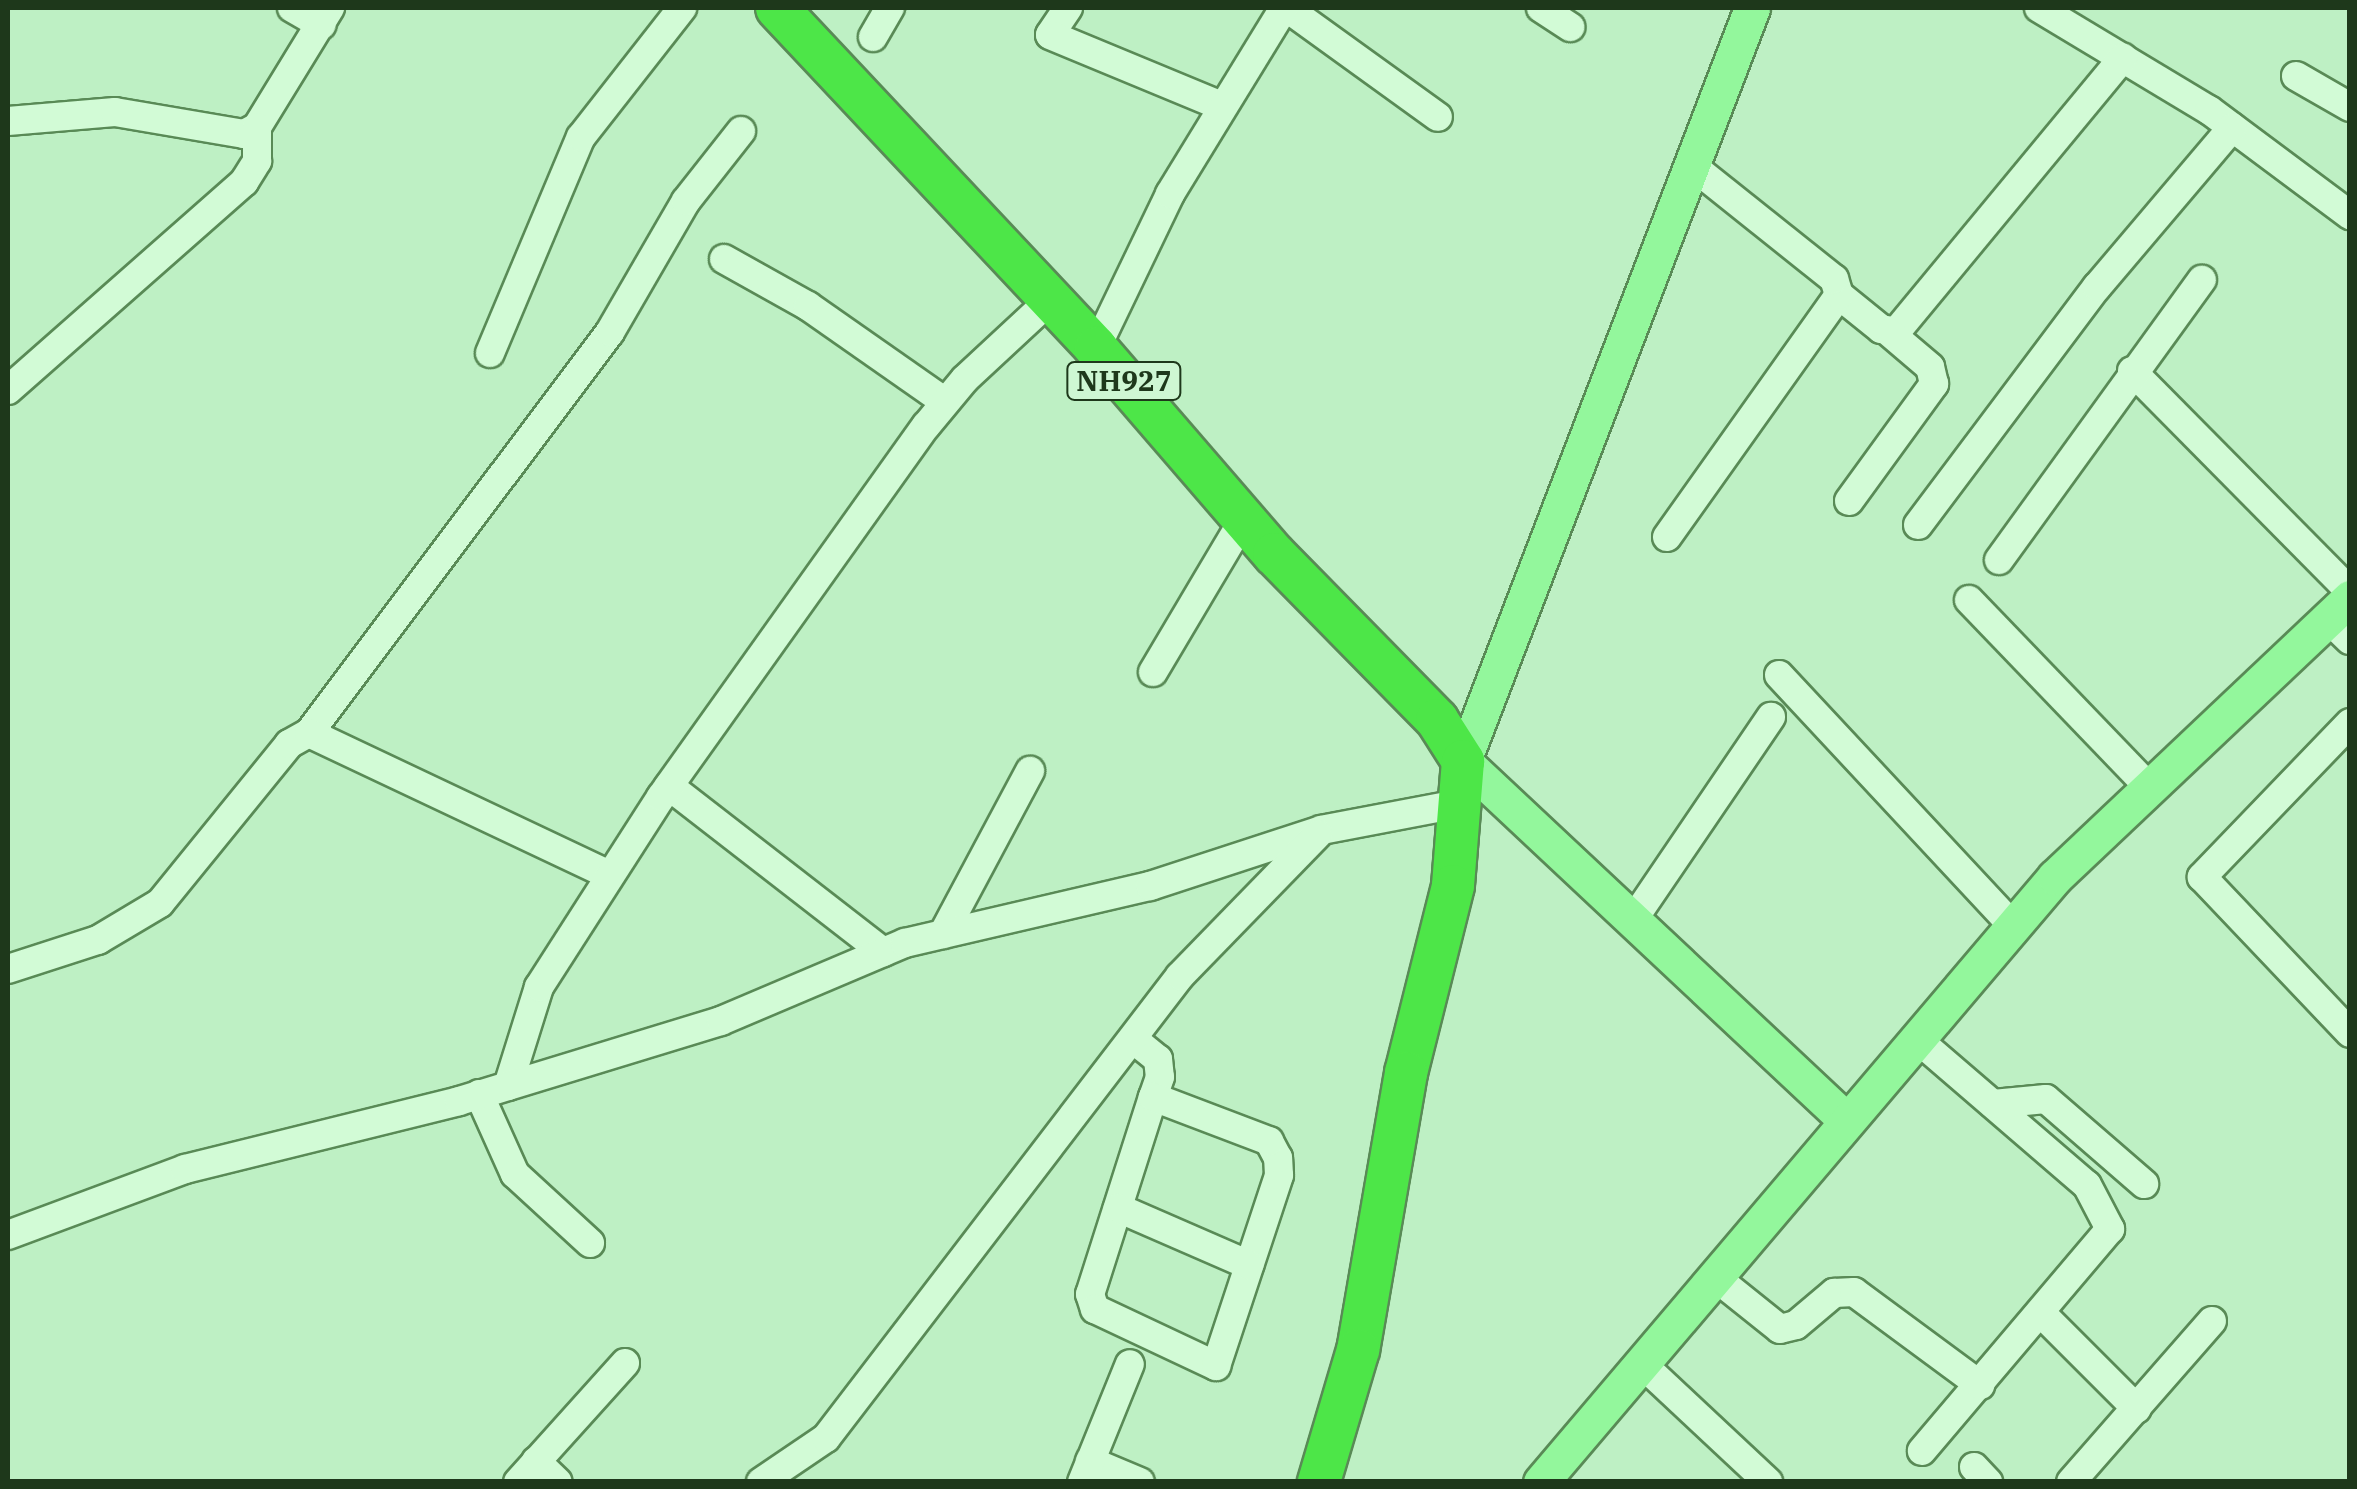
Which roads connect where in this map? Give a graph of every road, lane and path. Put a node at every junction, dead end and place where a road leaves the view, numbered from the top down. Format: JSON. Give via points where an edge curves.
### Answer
{"nodes":[{"id":1,"x":292,"y":8,"type":"edge"},
{"id":2,"x":682,"y":8,"type":"edge"},
{"id":3,"x":777,"y":8,"type":"edge"},
{"id":4,"x":890,"y":8,"type":"edge"},
{"id":5,"x":1068,"y":8,"type":"edge"},
{"id":6,"x":1285,"y":8,"type":"edge"},
{"id":7,"x":1541,"y":8,"type":"edge"},
{"id":8,"x":1752,"y":8,"type":"edge"},
{"id":9,"x":2039,"y":8,"type":"edge"},
{"id":10,"x":326,"y":16,"type":"edge"},
{"id":11,"x":1570,"y":27,"type":"dead end"},
{"id":12,"x":874,"y":38,"type":"dead end"},
{"id":13,"x":2122,"y":58,"type":"junction"},
{"id":14,"x":2296,"y":76,"type":"dead end"},
{"id":15,"x":1219,"y":105,"type":"junction"},
{"id":16,"x":2350,"y":107,"type":"edge"},
{"id":17,"x":1438,"y":117,"type":"dead end"},
{"id":18,"x":8,"y":121,"type":"edge"},
{"id":19,"x":258,"y":127,"type":"junction"},
{"id":20,"x":2232,"y":128,"type":"junction"},
{"id":21,"x":741,"y":131,"type":"dead end"},
{"id":22,"x":1690,"y":164,"type":"junction"},
{"id":23,"x":2350,"y":215,"type":"edge"},
{"id":24,"x":724,"y":259,"type":"dead end"},
{"id":25,"x":2202,"y":280,"type":"dead end"},
{"id":26,"x":1839,"y":294,"type":"junction"},
{"id":27,"x":1050,"y":301,"type":"junction"},
{"id":28,"x":1890,"y":333,"type":"junction"},
{"id":29,"x":1096,"y":348,"type":"junction"},
{"id":30,"x":490,"y":353,"type":"dead end"},
{"id":31,"x":2132,"y":371,"type":"junction"},
{"id":32,"x":8,"y":390,"type":"edge"},
{"id":33,"x":945,"y":402,"type":"junction"},
{"id":34,"x":1849,"y":501,"type":"dead end"},
{"id":35,"x":1244,"y":519,"type":"junction"},
{"id":36,"x":1918,"y":525,"type":"dead end"},
{"id":37,"x":1667,"y":536,"type":"dead end"},
{"id":38,"x":1999,"y":560,"type":"dead end"},
{"id":39,"x":1969,"y":600,"type":"dead end"},
{"id":40,"x":2344,"y":612,"type":"edge"},
{"id":41,"x":1154,"y":672,"type":"dead end"},
{"id":42,"x":1779,"y":675,"type":"dead end"},
{"id":43,"x":1771,"y":718,"type":"dead end"},
{"id":44,"x":2350,"y":723,"type":"edge"},
{"id":45,"x":309,"y":732,"type":"junction"},
{"id":46,"x":1463,"y":761,"type":"junction"},
{"id":47,"x":1030,"y":770,"type":"dead end"},
{"id":48,"x":669,"y":786,"type":"junction"},
{"id":49,"x":2150,"y":788,"type":"junction"},
{"id":50,"x":1462,"y":803,"type":"junction"},
{"id":51,"x":1321,"y":830,"type":"junction"},
{"id":52,"x":610,"y":875,"type":"junction"},
{"id":53,"x":1634,"y":918,"type":"junction"},
{"id":54,"x":2013,"y":926,"type":"junction"},
{"id":55,"x":943,"y":934,"type":"junction"},
{"id":56,"x":883,"y":952,"type":"junction"},
{"id":57,"x":8,"y":970,"type":"edge"},
{"id":58,"x":2350,"y":1033,"type":"edge"},
{"id":59,"x":1133,"y":1039,"type":"junction"},
{"id":60,"x":1917,"y":1039,"type":"junction"},
{"id":61,"x":508,"y":1086,"type":"junction"},
{"id":62,"x":479,"y":1094,"type":"junction"},
{"id":63,"x":1154,"y":1096,"type":"junction"},
{"id":64,"x":1993,"y":1104,"type":"junction"},
{"id":65,"x":1848,"y":1121,"type":"junction"},
{"id":66,"x":2144,"y":1184,"type":"dead end"},
{"id":67,"x":1118,"y":1208,"type":"junction"},
{"id":68,"x":8,"y":1236,"type":"edge"},
{"id":69,"x":590,"y":1243,"type":"dead end"},
{"id":70,"x":1249,"y":1265,"type":"junction"},
{"id":71,"x":1714,"y":1277,"type":"junction"},
{"id":72,"x":2042,"y":1314,"type":"junction"},
{"id":73,"x":2212,"y":1321,"type":"dead end"},
{"id":74,"x":1641,"y":1363,"type":"junction"},
{"id":75,"x":626,"y":1364,"type":"dead end"},
{"id":76,"x":1130,"y":1364,"type":"dead end"},
{"id":77,"x":1980,"y":1385,"type":"junction"},
{"id":78,"x":2137,"y":1409,"type":"junction"},
{"id":79,"x":1922,"y":1450,"type":"dead end"},
{"id":80,"x":1086,"y":1471,"type":"edge"},
{"id":81,"x":527,"y":1472,"type":"edge"},
{"id":82,"x":558,"y":1482,"type":"edge"},
{"id":83,"x":761,"y":1482,"type":"edge"},
{"id":84,"x":1140,"y":1482,"type":"edge"},
{"id":85,"x":1319,"y":1482,"type":"edge"},
{"id":86,"x":1540,"y":1482,"type":"edge"},
{"id":87,"x":1768,"y":1482,"type":"edge"},
{"id":88,"x":2072,"y":1482,"type":"edge"}],
"edges":[{"from":1,"to":10,"type":"street"},
{"from":2,"to":30,"type":"street","via":[[581,137]]},
{"from":3,"to":27,"type":"highway","number":"NH927"},
{"from":4,"to":12,"type":"street"},
{"from":5,"to":15,"type":"street","via":[[1050,35]]},
{"from":6,"to":15,"type":"street"},
{"from":6,"to":17,"type":"street"},
{"from":7,"to":11,"type":"street"},
{"from":8,"to":22,"type":"main road"},
{"from":9,"to":13,"type":"street"},
{"from":10,"to":19,"type":"street"},
{"from":13,"to":20,"type":"street"},
{"from":13,"to":28,"type":"street","via":[[1901,328]]},
{"from":14,"to":16,"type":"street"},
{"from":15,"to":29,"type":"street"},
{"from":18,"to":19,"type":"street","via":[[116,112],[234,135]]},
{"from":19,"to":32,"type":"street","via":[[256,161],[244,182]]},
{"from":20,"to":23,"type":"street"},
{"from":20,"to":36,"type":"street","via":[[2097,287]]},
{"from":21,"to":45,"type":"street","via":[[686,201],[610,332]]},
{"from":22,"to":26,"type":"street","via":[[1834,280]]},
{"from":22,"to":46,"type":"main road"},
{"from":24,"to":33,"type":"street","via":[[808,306]]},
{"from":25,"to":31,"type":"street"},
{"from":26,"to":28,"type":"street"},
{"from":26,"to":37,"type":"street"},
{"from":27,"to":29,"type":"highway","number":"NH927"},
{"from":27,"to":33,"type":"street"},
{"from":28,"to":34,"type":"street","via":[[1930,368],[1934,384]]},
{"from":29,"to":35,"type":"highway","number":"NH927"},
{"from":31,"to":38,"type":"street"},
{"from":31,"to":40,"type":"street"},
{"from":33,"to":48,"type":"street"},
{"from":35,"to":41,"type":"street"},
{"from":35,"to":46,"type":"highway","number":"NH927","via":[[1437,720]]},
{"from":39,"to":49,"type":"street"},
{"from":40,"to":49,"type":"main road"},
{"from":42,"to":54,"type":"street"},
{"from":43,"to":53,"type":"street"},
{"from":44,"to":58,"type":"street","via":[[2202,876]]},
{"from":45,"to":52,"type":"street"},
{"from":45,"to":57,"type":"street","via":[[290,744],[160,904],[98,940]]},
{"from":46,"to":50,"type":"highway"},
{"from":46,"to":53,"type":"main road"},
{"from":47,"to":55,"type":"street"},
{"from":48,"to":52,"type":"street"},
{"from":48,"to":56,"type":"street"},
{"from":49,"to":54,"type":"main road"},
{"from":50,"to":51,"type":"street"},
{"from":50,"to":85,"type":"highway","via":[[1453,886],[1406,1073],[1358,1350]]},
{"from":51,"to":55,"type":"street","via":[[1150,886]]},
{"from":51,"to":59,"type":"street","via":[[1180,976]]},
{"from":52,"to":61,"type":"street","via":[[539,988]]},
{"from":53,"to":65,"type":"main road"},
{"from":54,"to":60,"type":"main road"},
{"from":55,"to":56,"type":"street"},
{"from":56,"to":61,"type":"street","via":[[722,1020]]},
{"from":59,"to":63,"type":"street","via":[[1160,1067]]},
{"from":59,"to":83,"type":"street","via":[[826,1438]]},
{"from":60,"to":64,"type":"street"},
{"from":60,"to":65,"type":"main road"},
{"from":61,"to":62,"type":"street"},
{"from":62,"to":68,"type":"street","via":[[185,1169]]},
{"from":62,"to":69,"type":"street","via":[[515,1174]]},
{"from":63,"to":67,"type":"street"},
{"from":63,"to":70,"type":"street","via":[[1269,1141],[1279,1175]]},
{"from":64,"to":66,"type":"street","via":[[2046,1099]]},
{"from":64,"to":72,"type":"street","via":[[2087,1185],[2110,1219],[2106,1240]]},
{"from":65,"to":71,"type":"main road"},
{"from":67,"to":70,"type":"street"},
{"from":67,"to":70,"type":"street","via":[[1090,1294],[1096,1309],[1216,1366]]},
{"from":71,"to":74,"type":"main road"},
{"from":71,"to":77,"type":"street","via":[[1780,1329],[1796,1325],[1834,1293],[1854,1292]]},
{"from":72,"to":77,"type":"street"},
{"from":72,"to":78,"type":"street"},
{"from":73,"to":78,"type":"street"},
{"from":74,"to":86,"type":"main road"},
{"from":74,"to":87,"type":"street"},
{"from":75,"to":81,"type":"street"},
{"from":76,"to":80,"type":"street"},
{"from":77,"to":79,"type":"street"},
{"from":78,"to":88,"type":"street"},
{"from":80,"to":84,"type":"street"},
{"from":81,"to":82,"type":"street"}]}
